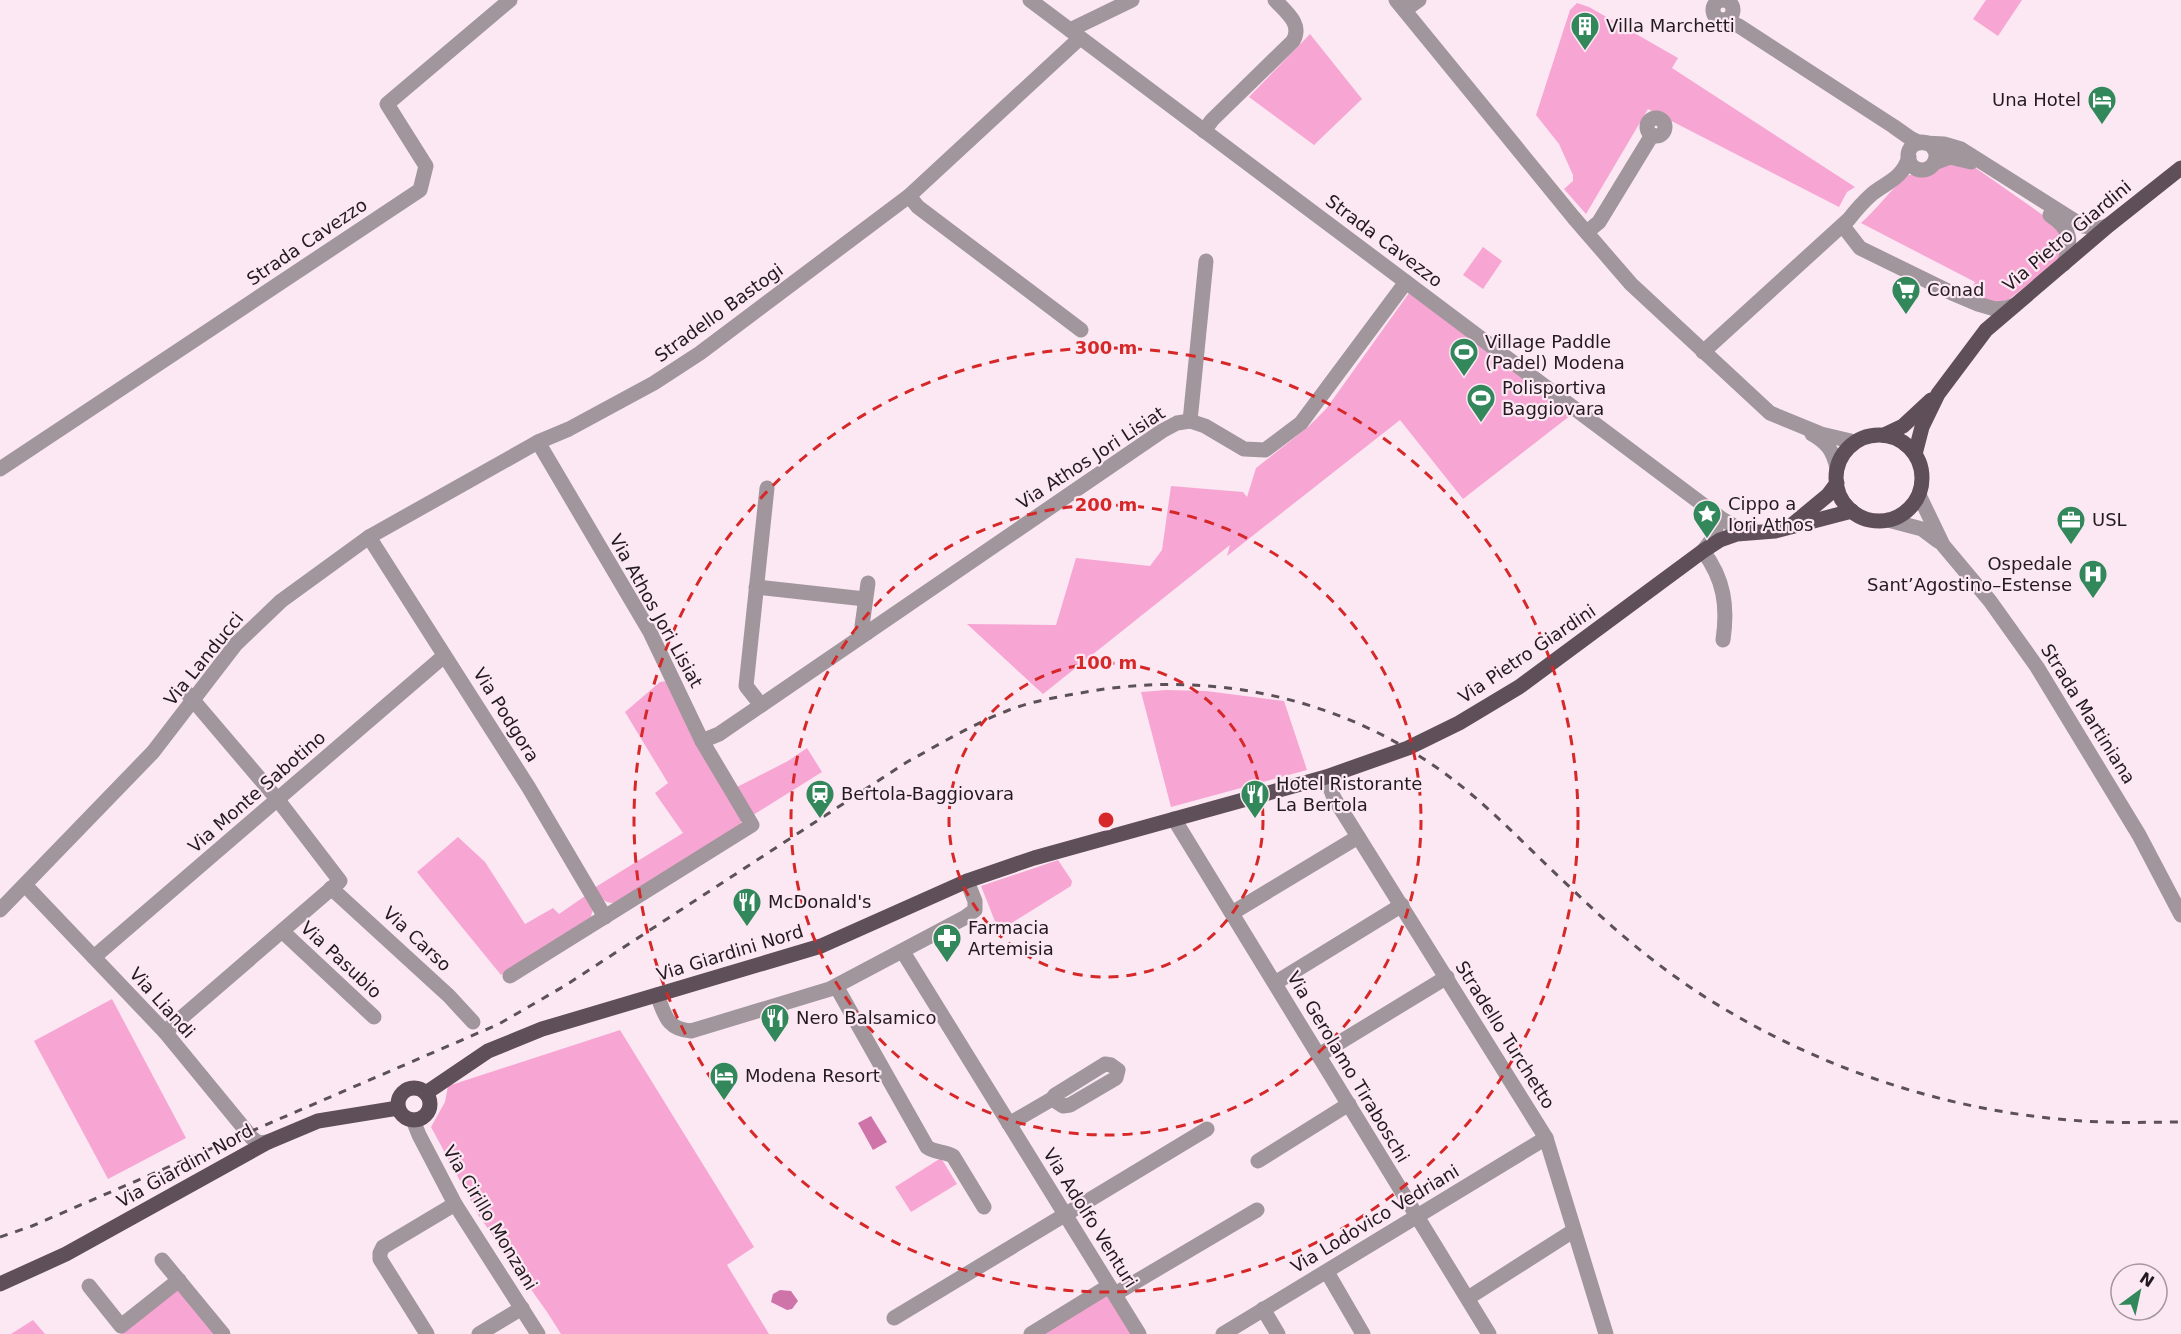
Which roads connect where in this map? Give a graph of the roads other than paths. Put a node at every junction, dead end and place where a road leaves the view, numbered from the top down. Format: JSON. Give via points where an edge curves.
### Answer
{"nodes":[{"id":1,"x":510,"y":0,"type":"edge"},
{"id":2,"x":1030,"y":0,"type":"edge"},
{"id":3,"x":1132,"y":0,"type":"edge"},
{"id":4,"x":1275,"y":0,"type":"edge"},
{"id":5,"x":1419,"y":0,"type":"edge"},
{"id":6,"x":1400,"y":5,"type":"edge"},
{"id":7,"x":1733,"y":20,"type":"dead end"},
{"id":8,"x":1075,"y":34,"type":"junction"},
{"id":9,"x":1204,"y":130,"type":"junction"},
{"id":10,"x":1652,"y":135,"type":"dead end"},
{"id":11,"x":1914,"y":156,"type":"junction"},
{"id":12,"x":1934,"y":163,"type":"junction"},
{"id":13,"x":2181,"y":168,"type":"edge"},
{"id":14,"x":909,"y":196,"type":"junction"},
{"id":15,"x":1846,"y":223,"type":"junction"},
{"id":16,"x":2109,"y":225,"type":"junction"},
{"id":17,"x":1587,"y":232,"type":"junction"},
{"id":18,"x":1206,"y":261,"type":"dead end"},
{"id":19,"x":2064,"y":264,"type":"junction"},
{"id":20,"x":1406,"y":282,"type":"junction"},
{"id":21,"x":2015,"y":305,"type":"junction"},
{"id":22,"x":1081,"y":330,"type":"dead end"},
{"id":23,"x":1703,"y":352,"type":"junction"},
{"id":24,"x":1938,"y":394,"type":"junction"},
{"id":25,"x":1190,"y":421,"type":"junction"},
{"id":26,"x":1797,"y":425,"type":"junction"},
{"id":27,"x":1884,"y":435,"type":"junction"},
{"id":28,"x":538,"y":442,"type":"junction"},
{"id":29,"x":1855,"y":442,"type":"junction"},
{"id":30,"x":1915,"y":454,"type":"junction"},
{"id":31,"x":0,"y":469,"type":"edge"},
{"id":32,"x":1837,"y":476,"type":"junction"},
{"id":33,"x":767,"y":488,"type":"dead end"},
{"id":34,"x":1919,"y":495,"type":"junction"},
{"id":35,"x":1852,"y":511,"type":"junction"},
{"id":36,"x":1714,"y":513,"type":"junction"},
{"id":37,"x":1888,"y":520,"type":"junction"},
{"id":38,"x":1790,"y":527,"type":"junction"},
{"id":39,"x":1761,"y":532,"type":"junction"},
{"id":40,"x":369,"y":537,"type":"junction"},
{"id":41,"x":1943,"y":545,"type":"junction"},
{"id":42,"x":1703,"y":551,"type":"junction"},
{"id":43,"x":867,"y":583,"type":"dead end"},
{"id":44,"x":756,"y":587,"type":"junction"},
{"id":45,"x":866,"y":599,"type":"junction"},
{"id":46,"x":867,"y":633,"type":"junction"},
{"id":47,"x":1723,"y":640,"type":"dead end"},
{"id":48,"x":444,"y":656,"type":"junction"},
{"id":49,"x":191,"y":697,"type":"junction"},
{"id":50,"x":761,"y":705,"type":"junction"},
{"id":51,"x":702,"y":741,"type":"junction"},
{"id":52,"x":1326,"y":777,"type":"junction"},
{"id":53,"x":278,"y":800,"type":"junction"},
{"id":54,"x":1174,"y":819,"type":"junction"},
{"id":55,"x":1358,"y":837,"type":"junction"},
{"id":56,"x":967,"y":881,"type":"junction"},
{"id":57,"x":336,"y":884,"type":"junction"},
{"id":58,"x":25,"y":885,"type":"junction"},
{"id":59,"x":1401,"y":905,"type":"junction"},
{"id":60,"x":0,"y":910,"type":"edge"},
{"id":61,"x":1232,"y":913,"type":"junction"},
{"id":62,"x":2181,"y":915,"type":"edge"},
{"id":63,"x":605,"y":917,"type":"junction"},
{"id":64,"x":282,"y":931,"type":"junction"},
{"id":65,"x":903,"y":952,"type":"junction"},
{"id":66,"x":94,"y":957,"type":"junction"},
{"id":67,"x":510,"y":976,"type":"dead end"},
{"id":68,"x":1446,"y":977,"type":"junction"},
{"id":69,"x":1275,"y":983,"type":"junction"},
{"id":70,"x":836,"y":986,"type":"junction"},
{"id":71,"x":657,"y":995,"type":"junction"},
{"id":72,"x":374,"y":1017,"type":"dead end"},
{"id":73,"x":473,"y":1022,"type":"dead end"},
{"id":74,"x":165,"y":1032,"type":"junction"},
{"id":75,"x":1319,"y":1054,"type":"junction"},
{"id":76,"x":426,"y":1093,"type":"junction"},
{"id":77,"x":1052,"y":1099,"type":"dead end"},
{"id":78,"x":1349,"y":1104,"type":"junction"},
{"id":79,"x":398,"y":1108,"type":"junction"},
{"id":80,"x":413,"y":1120,"type":"junction"},
{"id":81,"x":1009,"y":1124,"type":"junction"},
{"id":82,"x":1207,"y":1128,"type":"dead end"},
{"id":83,"x":1546,"y":1138,"type":"junction"},
{"id":84,"x":268,"y":1142,"type":"junction"},
{"id":85,"x":1258,"y":1161,"type":"dead end"},
{"id":86,"x":455,"y":1204,"type":"junction"},
{"id":87,"x":984,"y":1207,"type":"dead end"},
{"id":88,"x":1257,"y":1210,"type":"dead end"},
{"id":89,"x":1065,"y":1215,"type":"junction"},
{"id":90,"x":1416,"y":1217,"type":"junction"},
{"id":91,"x":1573,"y":1231,"type":"junction"},
{"id":92,"x":162,"y":1260,"type":"dead end"},
{"id":93,"x":1327,"y":1272,"type":"junction"},
{"id":94,"x":179,"y":1281,"type":"junction"},
{"id":95,"x":0,"y":1284,"type":"edge"},
{"id":96,"x":89,"y":1286,"type":"dead end"},
{"id":97,"x":1112,"y":1290,"type":"junction"},
{"id":98,"x":1468,"y":1298,"type":"junction"},
{"id":99,"x":522,"y":1308,"type":"junction"},
{"id":100,"x":1263,"y":1310,"type":"junction"},
{"id":101,"x":894,"y":1318,"type":"dead end"},
{"id":102,"x":223,"y":1334,"type":"edge"},
{"id":103,"x":427,"y":1334,"type":"edge"},
{"id":104,"x":479,"y":1334,"type":"edge"},
{"id":105,"x":538,"y":1334,"type":"edge"},
{"id":106,"x":1031,"y":1334,"type":"edge"},
{"id":107,"x":1138,"y":1334,"type":"edge"},
{"id":108,"x":1223,"y":1334,"type":"edge"},
{"id":109,"x":1278,"y":1334,"type":"edge"},
{"id":110,"x":1363,"y":1334,"type":"edge"},
{"id":111,"x":1489,"y":1334,"type":"edge"},
{"id":112,"x":1606,"y":1334,"type":"edge"}],
"edges":[{"from":1,"to":31,"type":"street","name":"Strada Cavezzo","via":[[387,104],[426,166],[420,190]]},
{"from":2,"to":8,"type":"street","name":"Strada Cavezzo"},
{"from":3,"to":8,"type":"street","name":"Stradello Bastogi"},
{"from":4,"to":9,"type":"street","via":[[1296,24],[1297,34]]},
{"from":5,"to":6,"type":"street"},
{"from":6,"to":17,"type":"street"},
{"from":7,"to":11,"type":"street","via":[[1893,126],[1902,133]]},
{"from":8,"to":9,"type":"street","name":"Strada Cavezzo"},
{"from":8,"to":14,"type":"street","name":"Stradello Bastogi"},
{"from":9,"to":20,"type":"street","name":"Strada Cavezzo"},
{"from":10,"to":17,"type":"street","via":[[1599,222]]},
{"from":11,"to":12,"type":"street","via":[[1925,170]]},
{"from":11,"to":12,"type":"street","via":[[1935,150]]},
{"from":11,"to":15,"type":"street"},
{"from":11,"to":16,"type":"street","via":[[1944,144],[1961,149],[2084,226]]},
{"from":12,"to":19,"type":"street","via":[[1950,156],[1969,161],[2058,221],[2069,239]]},
{"from":13,"to":16,"type":"main road","name":"Via Pietro Giardini"},
{"from":14,"to":22,"type":"street","via":[[918,207]]},
{"from":14,"to":28,"type":"street","name":"Stradello Bastogi","via":[[700,353],[654,383]]},
{"from":15,"to":21,"type":"street","via":[[1860,248],[1978,304],[1995,309]]},
{"from":15,"to":23,"type":"street"},
{"from":16,"to":19,"type":"main road","name":"Via Pietro Giardini"},
{"from":17,"to":23,"type":"street","via":[[1631,284]]},
{"from":18,"to":25,"type":"street","name":"Via Athos Jori Lisiat"},
{"from":19,"to":21,"type":"main road","name":"Via Pietro Giardini"},
{"from":20,"to":25,"type":"street","name":"Via Athos Jori Lisiat","via":[[1301,423],[1265,450],[1244,449]]},
{"from":20,"to":36,"type":"street","name":"Strada Cavezzo"},
{"from":21,"to":24,"type":"main road","name":"Via Pietro Giardini","via":[[1986,330]]},
{"from":23,"to":26,"type":"street","via":[[1770,413]]},
{"from":24,"to":27,"type":"main road","name":"Via Pietro Giardini","via":[[1903,426]]},
{"from":24,"to":30,"type":"main road","name":"Via Pietro Giardini","via":[[1922,427]]},
{"from":25,"to":46,"type":"street","name":"Via Athos Jori Lisiat","via":[[1162,431]]},
{"from":26,"to":29,"type":"street"},
{"from":26,"to":32,"type":"street","via":[[1827,443],[1834,453]]},
{"from":27,"to":29,"type":"main road","name":"Via Pietro Giardini","via":[[1867,436]]},
{"from":27,"to":30,"type":"main road","via":[[1900,440]]},
{"from":28,"to":40,"type":"street","name":"Via Landucci"},
{"from":28,"to":51,"type":"street","name":"Via Athos Jori Lisiat","via":[[650,632]]},
{"from":29,"to":32,"type":"main road","via":[[1844,454]]},
{"from":30,"to":34,"type":"main road","name":"Via Pietro Giardini","via":[[1921,467]]},
{"from":32,"to":35,"type":"main road","via":[[1842,499]]},
{"from":32,"to":38,"type":"main road","via":[[1828,495]]},
{"from":33,"to":44,"type":"street"},
{"from":34,"to":37,"type":"main road","via":[[1906,511]]},
{"from":34,"to":41,"type":"street","name":"Strada Martiniana"},
{"from":35,"to":37,"type":"main road","via":[[1864,518]]},
{"from":35,"to":38,"type":"main road","name":"Via Pietro Giardini"},
{"from":36,"to":39,"type":"street","name":"Strada Cavezzo","via":[[1734,526]]},
{"from":36,"to":42,"type":"street","via":[[1717,530]]},
{"from":37,"to":41,"type":"street","name":"Strada Martiniana","via":[[1922,529]]},
{"from":38,"to":39,"type":"main road","name":"Via Pietro Giardini"},
{"from":39,"to":42,"type":"main road","name":"Via Pietro Giardini","via":[[1737,534]]},
{"from":40,"to":48,"type":"street","name":"Via Podgora"},
{"from":40,"to":49,"type":"street","name":"Via Landucci","via":[[281,601]]},
{"from":41,"to":62,"type":"street","name":"Strada Martiniana","via":[[2037,667],[2139,835]]},
{"from":42,"to":47,"type":"street","via":[[1716,568],[1723,596]]},
{"from":42,"to":52,"type":"main road","name":"Via Pietro Giardini","via":[[1519,687],[1459,723],[1408,748]]},
{"from":43,"to":45,"type":"street"},
{"from":44,"to":45,"type":"street"},
{"from":44,"to":50,"type":"street","via":[[746,686]]},
{"from":45,"to":46,"type":"street","via":[[862,626]]},
{"from":46,"to":50,"type":"street","name":"Via Athos Jori Lisiat"},
{"from":48,"to":53,"type":"street","name":"Via Monte Sabotino"},
{"from":48,"to":63,"type":"street","name":"Via Podgora","via":[[529,788]]},
{"from":49,"to":53,"type":"street","name":"Via Carso"},
{"from":49,"to":58,"type":"street","name":"Via Landucci","via":[[153,752]]},
{"from":50,"to":51,"type":"street","name":"Via Athos Jori Lisiat","via":[[719,735]]},
{"from":51,"to":63,"type":"street","via":[[752,825]]},
{"from":52,"to":54,"type":"main road","name":"Via Giardini Nord"},
{"from":52,"to":55,"type":"street","name":"Stradello Turchetto"},
{"from":53,"to":57,"type":"street","name":"Via Carso"},
{"from":53,"to":66,"type":"street","name":"Via Monte Sabotino"},
{"from":54,"to":56,"type":"main road","name":"Via Giardini Nord","via":[[1070,847]]},
{"from":54,"to":61,"type":"street","name":"Via Gerolamo Tiraboschi"},
{"from":55,"to":59,"type":"street","name":"Stradello Turchetto"},
{"from":55,"to":61,"type":"street"},
{"from":56,"to":65,"type":"street","via":[[975,910]]},
{"from":56,"to":71,"type":"main road","name":"Via Giardini Nord","via":[[821,946]]},
{"from":57,"to":64,"type":"street","name":"Via Pasubio"},
{"from":57,"to":73,"type":"street","name":"Via Carso"},
{"from":58,"to":60,"type":"street","name":"Via Landucci"},
{"from":58,"to":66,"type":"street","name":"Via Liandi"},
{"from":59,"to":68,"type":"street","name":"Stradello Turchetto"},
{"from":59,"to":69,"type":"street"},
{"from":61,"to":69,"type":"street","name":"Via Gerolamo Tiraboschi"},
{"from":63,"to":67,"type":"street"},
{"from":64,"to":72,"type":"street","name":"Via Pasubio"},
{"from":64,"to":74,"type":"street","name":"Via Pasubio"},
{"from":65,"to":70,"type":"street"},
{"from":65,"to":81,"type":"street","name":"Via Adolfo Venturi"},
{"from":66,"to":74,"type":"street","name":"Via Liandi"},
{"from":68,"to":75,"type":"street"},
{"from":68,"to":83,"type":"street","name":"Stradello Turchetto"},
{"from":69,"to":75,"type":"street","name":"Via Gerolamo Tiraboschi"},
{"from":70,"to":71,"type":"street","via":[[691,1031],[668,1022]]},
{"from":70,"to":87,"type":"street","via":[[927,1147],[953,1156]]},
{"from":71,"to":76,"type":"main road","name":"Via Giardini Nord","via":[[542,1029],[488,1051]]},
{"from":74,"to":84,"type":"street","name":"Via Liandi","via":[[252,1138],[259,1143]]},
{"from":75,"to":78,"type":"street","name":"Via Gerolamo Tiraboschi"},
{"from":76,"to":79,"type":"main road","name":"Via Giardini Nord","via":[[418,1089],[405,1091]]},
{"from":76,"to":80,"type":"main road","via":[[429,1108],[424,1117]]},
{"from":77,"to":81,"type":"street"},
{"from":78,"to":85,"type":"street"},
{"from":78,"to":90,"type":"street","name":"Via Gerolamo Tiraboschi"},
{"from":79,"to":80,"type":"main road","via":[[404,1117]]},
{"from":79,"to":84,"type":"main road","name":"Via Giardini Nord","via":[[318,1121]]},
{"from":80,"to":86,"type":"street","name":"Via Cirillo Monzani"},
{"from":81,"to":89,"type":"street","name":"Via Adolfo Venturi"},
{"from":82,"to":89,"type":"street"},
{"from":83,"to":90,"type":"street","name":"Via Lodovico Vedriani"},
{"from":83,"to":91,"type":"street","name":"Stradello Turchetto"},
{"from":84,"to":95,"type":"main road","name":"Via Giardini Nord","via":[[66,1254]]},
{"from":86,"to":99,"type":"street","name":"Via Cirillo Monzani"},
{"from":86,"to":103,"type":"street","via":[[383,1247],[380,1253]]},
{"from":88,"to":97,"type":"street"},
{"from":89,"to":97,"type":"street","name":"Via Adolfo Venturi"},
{"from":89,"to":101,"type":"street"},
{"from":90,"to":93,"type":"street","name":"Via Lodovico Vedriani"},
{"from":90,"to":98,"type":"street","name":"Via Gerolamo Tiraboschi"},
{"from":91,"to":98,"type":"street"},
{"from":91,"to":112,"type":"street","name":"Stradello Turchetto"},
{"from":92,"to":94,"type":"street"},
{"from":93,"to":100,"type":"street","name":"Via Lodovico Vedriani"},
{"from":93,"to":110,"type":"street"},
{"from":94,"to":96,"type":"street","via":[[121,1326]]},
{"from":94,"to":102,"type":"street"},
{"from":97,"to":106,"type":"street"},
{"from":97,"to":107,"type":"street","name":"Via Adolfo Venturi"},
{"from":98,"to":111,"type":"street","name":"Via Gerolamo Tiraboschi"},
{"from":99,"to":104,"type":"street"},
{"from":99,"to":105,"type":"street","name":"Via Cirillo Monzani"},
{"from":100,"to":108,"type":"street","name":"Via Lodovico Vedriani"},
{"from":100,"to":109,"type":"street"}]}
